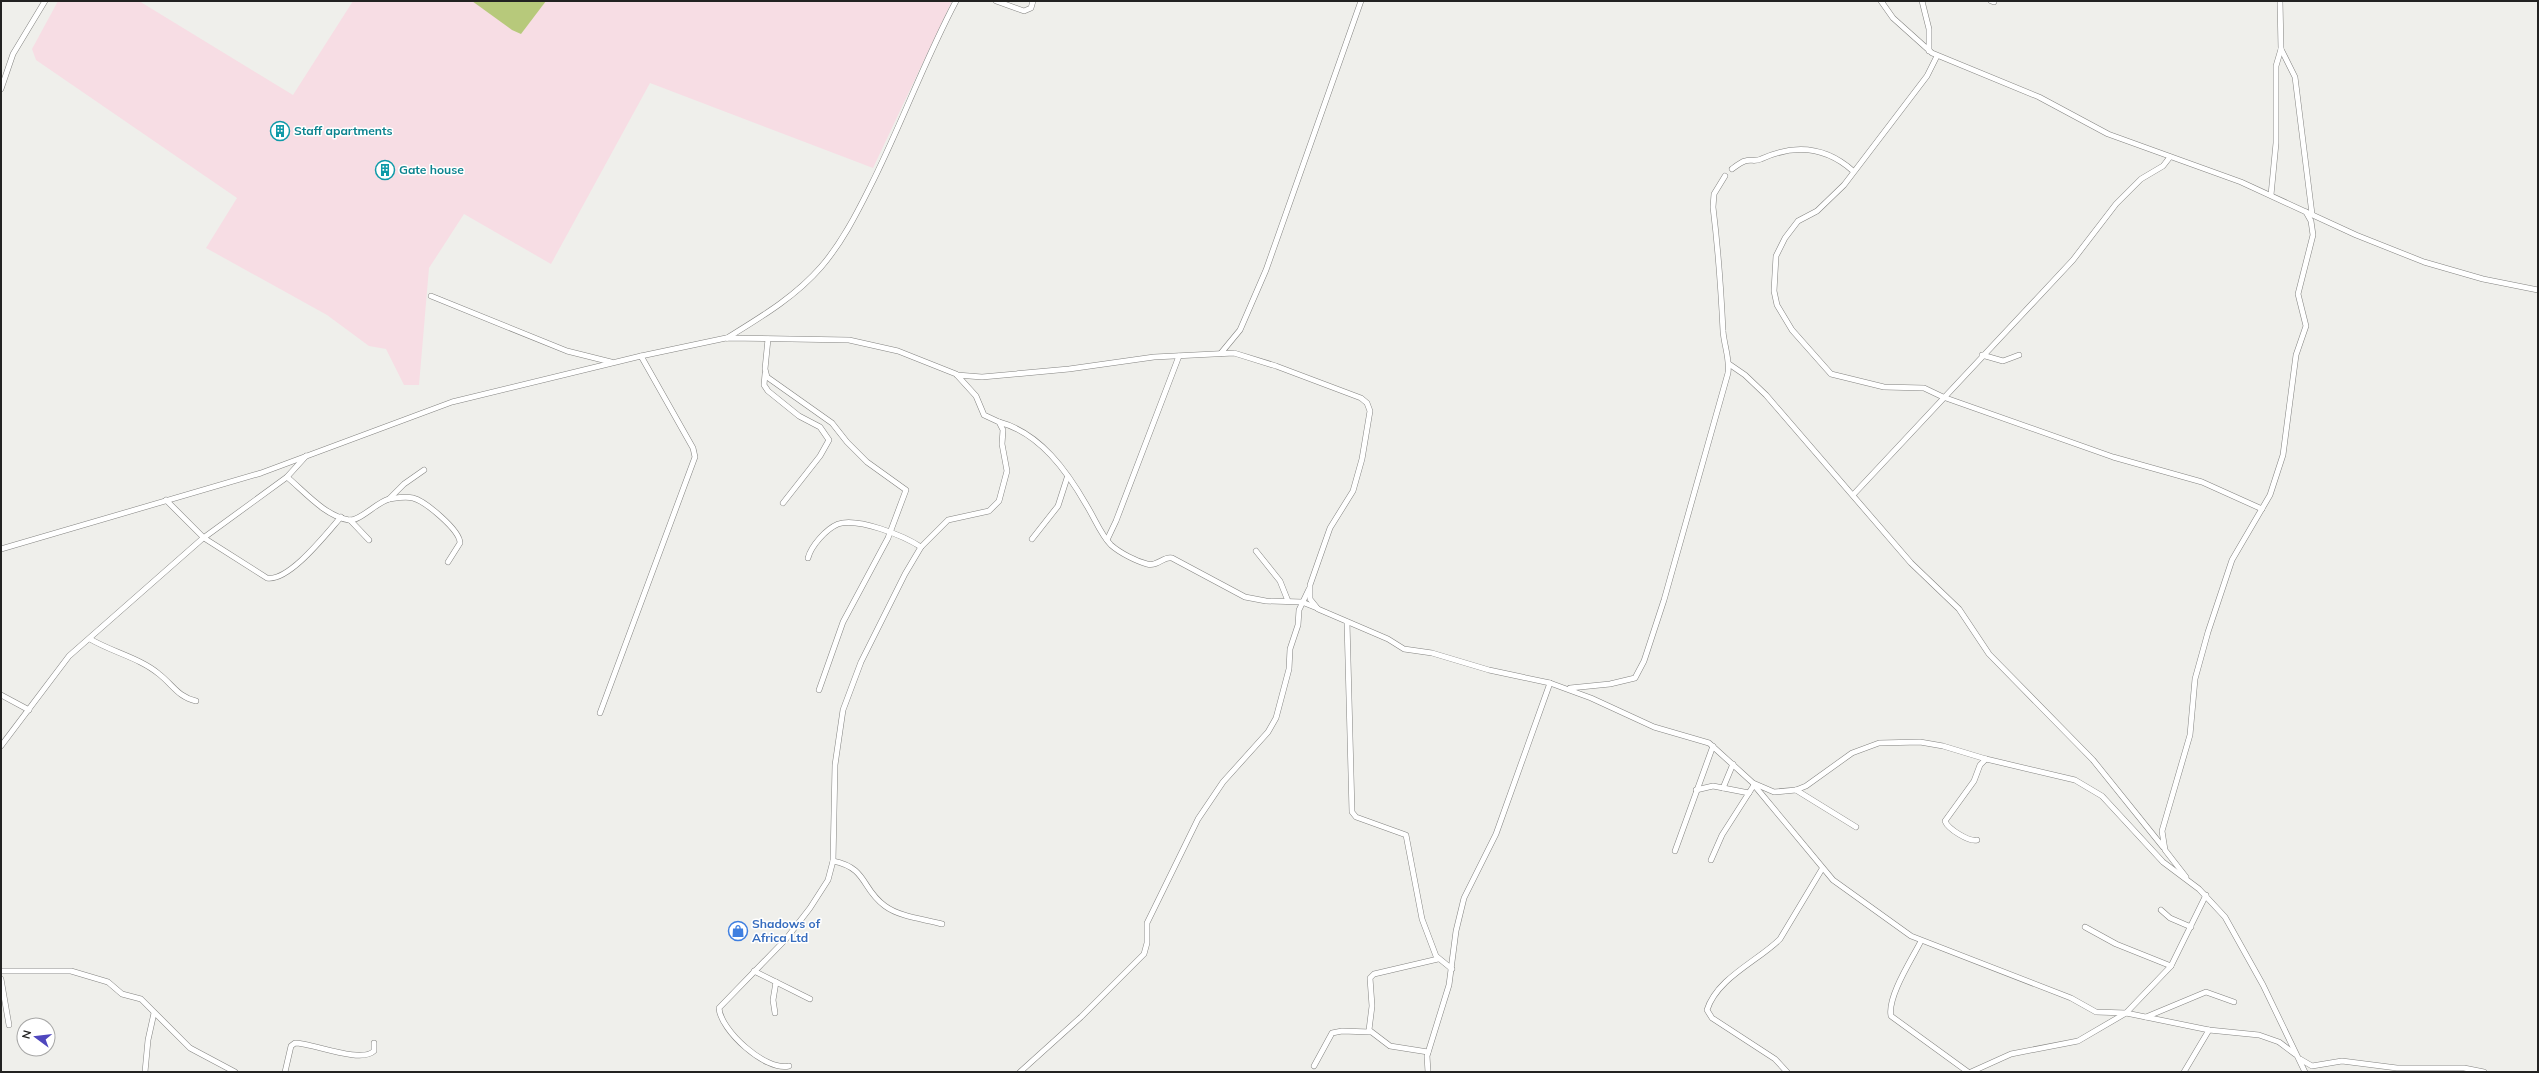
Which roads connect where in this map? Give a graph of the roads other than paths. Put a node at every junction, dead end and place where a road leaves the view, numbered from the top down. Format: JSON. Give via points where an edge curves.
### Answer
{"nodes":[{"id":1,"x":45,"y":1,"type":"edge"},
{"id":2,"x":956,"y":1,"type":"edge"},
{"id":3,"x":996,"y":1,"type":"edge"},
{"id":4,"x":1034,"y":1,"type":"edge"},
{"id":5,"x":1361,"y":1,"type":"edge"},
{"id":6,"x":1881,"y":1,"type":"edge"},
{"id":7,"x":1922,"y":1,"type":"edge"},
{"id":8,"x":2280,"y":1,"type":"edge"},
{"id":9,"x":2280,"y":49,"type":"junction"},
{"id":10,"x":1929,"y":51,"type":"junction"},
{"id":11,"x":1937,"y":56,"type":"junction"},
{"id":12,"x":1,"y":89,"type":"edge"},
{"id":13,"x":2170,"y":157,"type":"junction"},
{"id":14,"x":1732,"y":169,"type":"dead end"},
{"id":15,"x":1853,"y":171,"type":"junction"},
{"id":16,"x":1725,"y":176,"type":"dead end"},
{"id":17,"x":2271,"y":195,"type":"junction"},
{"id":18,"x":2305,"y":211,"type":"junction"},
{"id":19,"x":2312,"y":214,"type":"junction"},
{"id":20,"x":2538,"y":290,"type":"edge"},
{"id":21,"x":430,"y":296,"type":"dead end"},
{"id":22,"x":726,"y":338,"type":"junction"},
{"id":23,"x":768,"y":339,"type":"junction"},
{"id":24,"x":1220,"y":354,"type":"junction"},
{"id":25,"x":1982,"y":355,"type":"junction"},
{"id":26,"x":2019,"y":355,"type":"dead end"},
{"id":27,"x":641,"y":356,"type":"junction"},
{"id":28,"x":1179,"y":356,"type":"junction"},
{"id":29,"x":612,"y":362,"type":"junction"},
{"id":30,"x":1729,"y":364,"type":"junction"},
{"id":31,"x":765,"y":374,"type":"junction"},
{"id":32,"x":956,"y":374,"type":"junction"},
{"id":33,"x":1943,"y":397,"type":"junction"},
{"id":34,"x":999,"y":422,"type":"junction"},
{"id":35,"x":306,"y":455,"type":"junction"},
{"id":36,"x":424,"y":470,"type":"dead end"},
{"id":37,"x":287,"y":477,"type":"junction"},
{"id":38,"x":1067,"y":478,"type":"junction"},
{"id":39,"x":1853,"y":495,"type":"junction"},
{"id":40,"x":389,"y":499,"type":"junction"},
{"id":41,"x":166,"y":500,"type":"junction"},
{"id":42,"x":783,"y":503,"type":"dead end"},
{"id":43,"x":2262,"y":509,"type":"junction"},
{"id":44,"x":341,"y":518,"type":"junction"},
{"id":45,"x":350,"y":520,"type":"junction"},
{"id":46,"x":890,"y":532,"type":"junction"},
{"id":47,"x":204,"y":538,"type":"junction"},
{"id":48,"x":1032,"y":538,"type":"dead end"},
{"id":49,"x":369,"y":540,"type":"dead end"},
{"id":50,"x":1107,"y":540,"type":"junction"},
{"id":51,"x":921,"y":547,"type":"junction"},
{"id":52,"x":1,"y":549,"type":"edge"},
{"id":53,"x":1256,"y":551,"type":"dead end"},
{"id":54,"x":808,"y":558,"type":"dead end"},
{"id":55,"x":448,"y":562,"type":"dead end"},
{"id":56,"x":1309,"y":589,"type":"junction"},
{"id":57,"x":1288,"y":601,"type":"junction"},
{"id":58,"x":1302,"y":602,"type":"junction"},
{"id":59,"x":1318,"y":609,"type":"junction"},
{"id":60,"x":1348,"y":622,"type":"junction"},
{"id":61,"x":90,"y":639,"type":"junction"},
{"id":62,"x":1550,"y":683,"type":"junction"},
{"id":63,"x":1567,"y":688,"type":"junction"},
{"id":64,"x":819,"y":690,"type":"dead end"},
{"id":65,"x":1,"y":695,"type":"edge"},
{"id":66,"x":196,"y":701,"type":"dead end"},
{"id":67,"x":29,"y":710,"type":"junction"},
{"id":68,"x":600,"y":713,"type":"dead end"},
{"id":69,"x":1,"y":746,"type":"edge"},
{"id":70,"x":1713,"y":746,"type":"junction"},
{"id":71,"x":1986,"y":759,"type":"junction"},
{"id":72,"x":1733,"y":764,"type":"junction"},
{"id":73,"x":1753,"y":784,"type":"junction"},
{"id":74,"x":1723,"y":788,"type":"junction"},
{"id":75,"x":1696,"y":790,"type":"junction"},
{"id":76,"x":1796,"y":790,"type":"junction"},
{"id":77,"x":1749,"y":793,"type":"junction"},
{"id":78,"x":1856,"y":827,"type":"dead end"},
{"id":79,"x":1977,"y":840,"type":"dead end"},
{"id":80,"x":2165,"y":850,"type":"junction"},
{"id":81,"x":1675,"y":851,"type":"dead end"},
{"id":82,"x":1711,"y":860,"type":"dead end"},
{"id":83,"x":833,"y":861,"type":"junction"},
{"id":84,"x":1822,"y":869,"type":"junction"},
{"id":85,"x":2188,"y":879,"type":"junction"},
{"id":86,"x":2206,"y":895,"type":"junction"},
{"id":87,"x":2161,"y":910,"type":"dead end"},
{"id":88,"x":942,"y":924,"type":"dead end"},
{"id":89,"x":2085,"y":927,"type":"dead end"},
{"id":90,"x":2191,"y":927,"type":"junction"},
{"id":91,"x":1921,"y":941,"type":"junction"},
{"id":92,"x":1438,"y":959,"type":"junction"},
{"id":93,"x":2171,"y":966,"type":"junction"},
{"id":94,"x":1452,"y":969,"type":"junction"},
{"id":95,"x":1,"y":971,"type":"edge"},
{"id":96,"x":754,"y":971,"type":"junction"},
{"id":97,"x":1,"y":979,"type":"edge"},
{"id":98,"x":776,"y":982,"type":"junction"},
{"id":99,"x":810,"y":1000,"type":"dead end"},
{"id":100,"x":2234,"y":1002,"type":"dead end"},
{"id":101,"x":154,"y":1013,"type":"junction"},
{"id":102,"x":775,"y":1013,"type":"dead end"},
{"id":103,"x":2126,"y":1013,"type":"junction"},
{"id":104,"x":2145,"y":1017,"type":"junction"},
{"id":105,"x":10,"y":1025,"type":"dead end"},
{"id":106,"x":2209,"y":1030,"type":"junction"},
{"id":107,"x":1370,"y":1032,"type":"junction"},
{"id":108,"x":374,"y":1043,"type":"dead end"},
{"id":109,"x":1428,"y":1052,"type":"junction"},
{"id":110,"x":2297,"y":1056,"type":"junction"},
{"id":111,"x":789,"y":1066,"type":"dead end"},
{"id":112,"x":1314,"y":1066,"type":"dead end"},
{"id":113,"x":145,"y":1072,"type":"edge"},
{"id":114,"x":235,"y":1072,"type":"edge"},
{"id":115,"x":284,"y":1072,"type":"edge"},
{"id":116,"x":1020,"y":1072,"type":"edge"},
{"id":117,"x":1428,"y":1072,"type":"edge"},
{"id":118,"x":1787,"y":1072,"type":"edge"},
{"id":119,"x":1970,"y":1072,"type":"edge"},
{"id":120,"x":2184,"y":1072,"type":"edge"},
{"id":121,"x":2305,"y":1072,"type":"edge"},
{"id":122,"x":2484,"y":1072,"type":"edge"}],
"edges":[{"from":1,"to":12,"type":"street","via":[[13,54]]},
{"from":2,"to":22,"type":"street","via":[[930,50],[882,165],[830,256],[810,278],[777,306]]},
{"from":3,"to":4,"type":"street","via":[[1024,11],[1031,8]]},
{"from":5,"to":24,"type":"street","via":[[1266,270],[1240,330]]},
{"from":6,"to":10,"type":"street","via":[[1893,18]]},
{"from":7,"to":10,"type":"street","via":[[1930,29]]},
{"from":8,"to":9,"type":"street"},
{"from":9,"to":17,"type":"street","via":[[2276,66],[2276,143]]},
{"from":9,"to":19,"type":"street","via":[[2295,77]]},
{"from":10,"to":11,"type":"street"},
{"from":11,"to":13,"type":"street","via":[[2039,97],[2108,134]]},
{"from":11,"to":15,"type":"street","via":[[1927,76]]},
{"from":13,"to":17,"type":"street","via":[[2219,173]]},
{"from":13,"to":25,"type":"street","via":[[2163,166],[2141,179],[2120,200],[2073,260]]},
{"from":14,"to":15,"type":"street","via":[[1745,161],[1757,161],[1769,155],[1808,149],[1832,155]]},
{"from":15,"to":33,"type":"street","via":[[1844,185],[1826,203],[1798,221],[1784,238],[1775,263],[1775,300],[1792,330],[1833,375],[1884,386],[1924,388]]},
{"from":16,"to":30,"type":"street","via":[[1714,194],[1713,207]]},
{"from":17,"to":18,"type":"street"},
{"from":18,"to":19,"type":"street"},
{"from":18,"to":43,"type":"street","via":[[2313,229],[2298,294],[2306,326],[2296,356],[2283,455],[2274,484]]},
{"from":19,"to":20,"type":"street","via":[[2356,236],[2424,262],[2483,279]]},
{"from":21,"to":29,"type":"street","via":[[567,351]]},
{"from":22,"to":23,"type":"street"},
{"from":22,"to":27,"type":"street"},
{"from":23,"to":31,"type":"street"},
{"from":23,"to":32,"type":"street","via":[[842,340],[878,345],[919,358]]},
{"from":24,"to":28,"type":"street"},
{"from":24,"to":56,"type":"street","via":[[1239,354],[1276,366],[1350,393],[1364,400],[1370,408],[1356,484],[1349,500],[1330,528]]},
{"from":25,"to":26,"type":"street","via":[[2003,361]]},
{"from":25,"to":33,"type":"street"},
{"from":27,"to":29,"type":"street"},
{"from":27,"to":68,"type":"street","via":[[693,448],[694,457]]},
{"from":28,"to":32,"type":"street","via":[[1154,357],[1047,372],[975,377]]},
{"from":28,"to":50,"type":"street"},
{"from":29,"to":35,"type":"street","via":[[452,402]]},
{"from":30,"to":39,"type":"street","via":[[1766,395]]},
{"from":30,"to":63,"type":"street","via":[[1726,384],[1687,523],[1644,661],[1635,678],[1627,681]]},
{"from":31,"to":42,"type":"street","via":[[764,382],[768,391],[795,414],[820,427],[829,440],[820,456]]},
{"from":31,"to":46,"type":"street","via":[[780,388],[832,423],[867,462],[906,488]]},
{"from":32,"to":34,"type":"street","via":[[976,396],[984,416]]},
{"from":33,"to":39,"type":"street"},
{"from":33,"to":43,"type":"street","via":[[2113,457],[2202,482]]},
{"from":34,"to":38,"type":"street","via":[[1033,438]]},
{"from":34,"to":51,"type":"street","via":[[1003,430],[1002,444],[1006,471],[999,501],[989,511],[950,519]]},
{"from":35,"to":37,"type":"street"},
{"from":35,"to":41,"type":"street","via":[[262,472]]},
{"from":36,"to":40,"type":"street"},
{"from":37,"to":44,"type":"street","via":[[327,512]]},
{"from":37,"to":47,"type":"street"},
{"from":38,"to":48,"type":"street","via":[[1058,506]]},
{"from":38,"to":50,"type":"street","via":[[1081,496]]},
{"from":39,"to":80,"type":"street","via":[[1911,563],[1959,609],[1989,654],[2093,760]]},
{"from":40,"to":45,"type":"street"},
{"from":40,"to":55,"type":"street","via":[[417,500],[454,531],[460,543]]},
{"from":41,"to":47,"type":"street"},
{"from":41,"to":52,"type":"street"},
{"from":43,"to":80,"type":"street","via":[[2232,560],[2200,657],[2194,687],[2192,727],[2162,831]]},
{"from":44,"to":45,"type":"street"},
{"from":44,"to":47,"type":"street","via":[[296,565],[284,575],[273,579],[267,578]]},
{"from":45,"to":49,"type":"street"},
{"from":46,"to":51,"type":"street"},
{"from":46,"to":54,"type":"street","via":[[856,524],[839,524],[818,541]]},
{"from":46,"to":64,"type":"street","via":[[840,628]]},
{"from":47,"to":61,"type":"street"},
{"from":50,"to":57,"type":"street","via":[[1116,549],[1147,564],[1158,564],[1172,558],[1245,597],[1266,601]]},
{"from":51,"to":83,"type":"street","via":[[861,662],[843,710],[836,765]]},
{"from":53,"to":57,"type":"street","via":[[1280,581]]},
{"from":56,"to":58,"type":"street"},
{"from":56,"to":59,"type":"street","via":[[1310,599]]},
{"from":57,"to":58,"type":"street"},
{"from":58,"to":59,"type":"street"},
{"from":58,"to":116,"type":"street","via":[[1276,718],[1268,732],[1223,782],[1198,819],[1147,923],[1144,954],[1081,1017]]},
{"from":59,"to":60,"type":"street"},
{"from":60,"to":62,"type":"street","via":[[1388,639],[1404,649],[1432,653],[1495,672]]},
{"from":60,"to":92,"type":"street","via":[[1352,812],[1356,817],[1406,835],[1419,910]]},
{"from":61,"to":66,"type":"street","via":[[158,673],[175,691],[185,698]]},
{"from":61,"to":67,"type":"street","via":[[64,662]]},
{"from":62,"to":63,"type":"street"},
{"from":62,"to":94,"type":"street","via":[[1496,834],[1464,898],[1456,931]]},
{"from":63,"to":70,"type":"street","via":[[1654,727]]},
{"from":65,"to":67,"type":"street"},
{"from":67,"to":69,"type":"street"},
{"from":70,"to":72,"type":"street"},
{"from":70,"to":75,"type":"street"},
{"from":71,"to":76,"type":"street","via":[[1933,744],[1878,743],[1852,753]]},
{"from":71,"to":79,"type":"street","via":[[1973,783],[1946,816],[1945,822],[1970,840]]},
{"from":71,"to":85,"type":"street","via":[[2060,775],[2084,785],[2102,796],[2163,862]]},
{"from":72,"to":73,"type":"street"},
{"from":72,"to":74,"type":"street"},
{"from":73,"to":76,"type":"street","via":[[1774,792]]},
{"from":73,"to":77,"type":"street"},
{"from":73,"to":84,"type":"street"},
{"from":74,"to":75,"type":"street","via":[[1713,786]]},
{"from":74,"to":77,"type":"street"},
{"from":75,"to":81,"type":"street"},
{"from":76,"to":78,"type":"street"},
{"from":77,"to":82,"type":"street","via":[[1722,835]]},
{"from":80,"to":85,"type":"street"},
{"from":83,"to":88,"type":"street","via":[[856,869],[875,897],[887,908]]},
{"from":83,"to":96,"type":"street","via":[[828,880],[810,908],[786,939]]},
{"from":84,"to":91,"type":"street","via":[[1848,893]]},
{"from":84,"to":118,"type":"street","via":[[1780,939],[1771,949],[1742,967],[1715,995],[1707,1010],[1712,1018],[1775,1059]]},
{"from":85,"to":86,"type":"street"},
{"from":86,"to":90,"type":"street"},
{"from":86,"to":110,"type":"street","via":[[2234,930]]},
{"from":87,"to":90,"type":"street","via":[[2170,918]]},
{"from":89,"to":93,"type":"street","via":[[2116,944]]},
{"from":90,"to":93,"type":"street"},
{"from":91,"to":103,"type":"street","via":[[2066,996],[2096,1012]]},
{"from":91,"to":119,"type":"street","via":[[1897,991],[1891,1016]]},
{"from":92,"to":94,"type":"street"},
{"from":92,"to":107,"type":"street","via":[[1371,976],[1372,1006],[1368,1028]]},
{"from":93,"to":103,"type":"street"},
{"from":94,"to":109,"type":"street","via":[[1448,991]]},
{"from":95,"to":101,"type":"street","via":[[70,971],[84,974],[108,982],[126,995],[142,999]]},
{"from":96,"to":98,"type":"street"},
{"from":96,"to":111,"type":"street","via":[[721,1005],[720,1012],[732,1032],[754,1055],[776,1067]]},
{"from":97,"to":105,"type":"street"},
{"from":98,"to":99,"type":"street"},
{"from":98,"to":102,"type":"street","via":[[773,1000]]},
{"from":100,"to":104,"type":"street","via":[[2206,992]]},
{"from":101,"to":113,"type":"street"},
{"from":101,"to":114,"type":"street","via":[[190,1048]]},
{"from":103,"to":104,"type":"street"},
{"from":103,"to":119,"type":"street","via":[[2078,1041],[2011,1054]]},
{"from":104,"to":106,"type":"street"},
{"from":106,"to":110,"type":"street","via":[[2259,1035],[2279,1042]]},
{"from":106,"to":120,"type":"street"},
{"from":107,"to":109,"type":"street","via":[[1390,1046]]},
{"from":107,"to":112,"type":"street","via":[[1332,1033]]},
{"from":108,"to":115,"type":"street","via":[[372,1053],[352,1055],[295,1043],[291,1046]]},
{"from":109,"to":117,"type":"street"},
{"from":110,"to":121,"type":"street"},
{"from":110,"to":122,"type":"street","via":[[2312,1066],[2342,1061],[2397,1068],[2464,1068]]}]}
